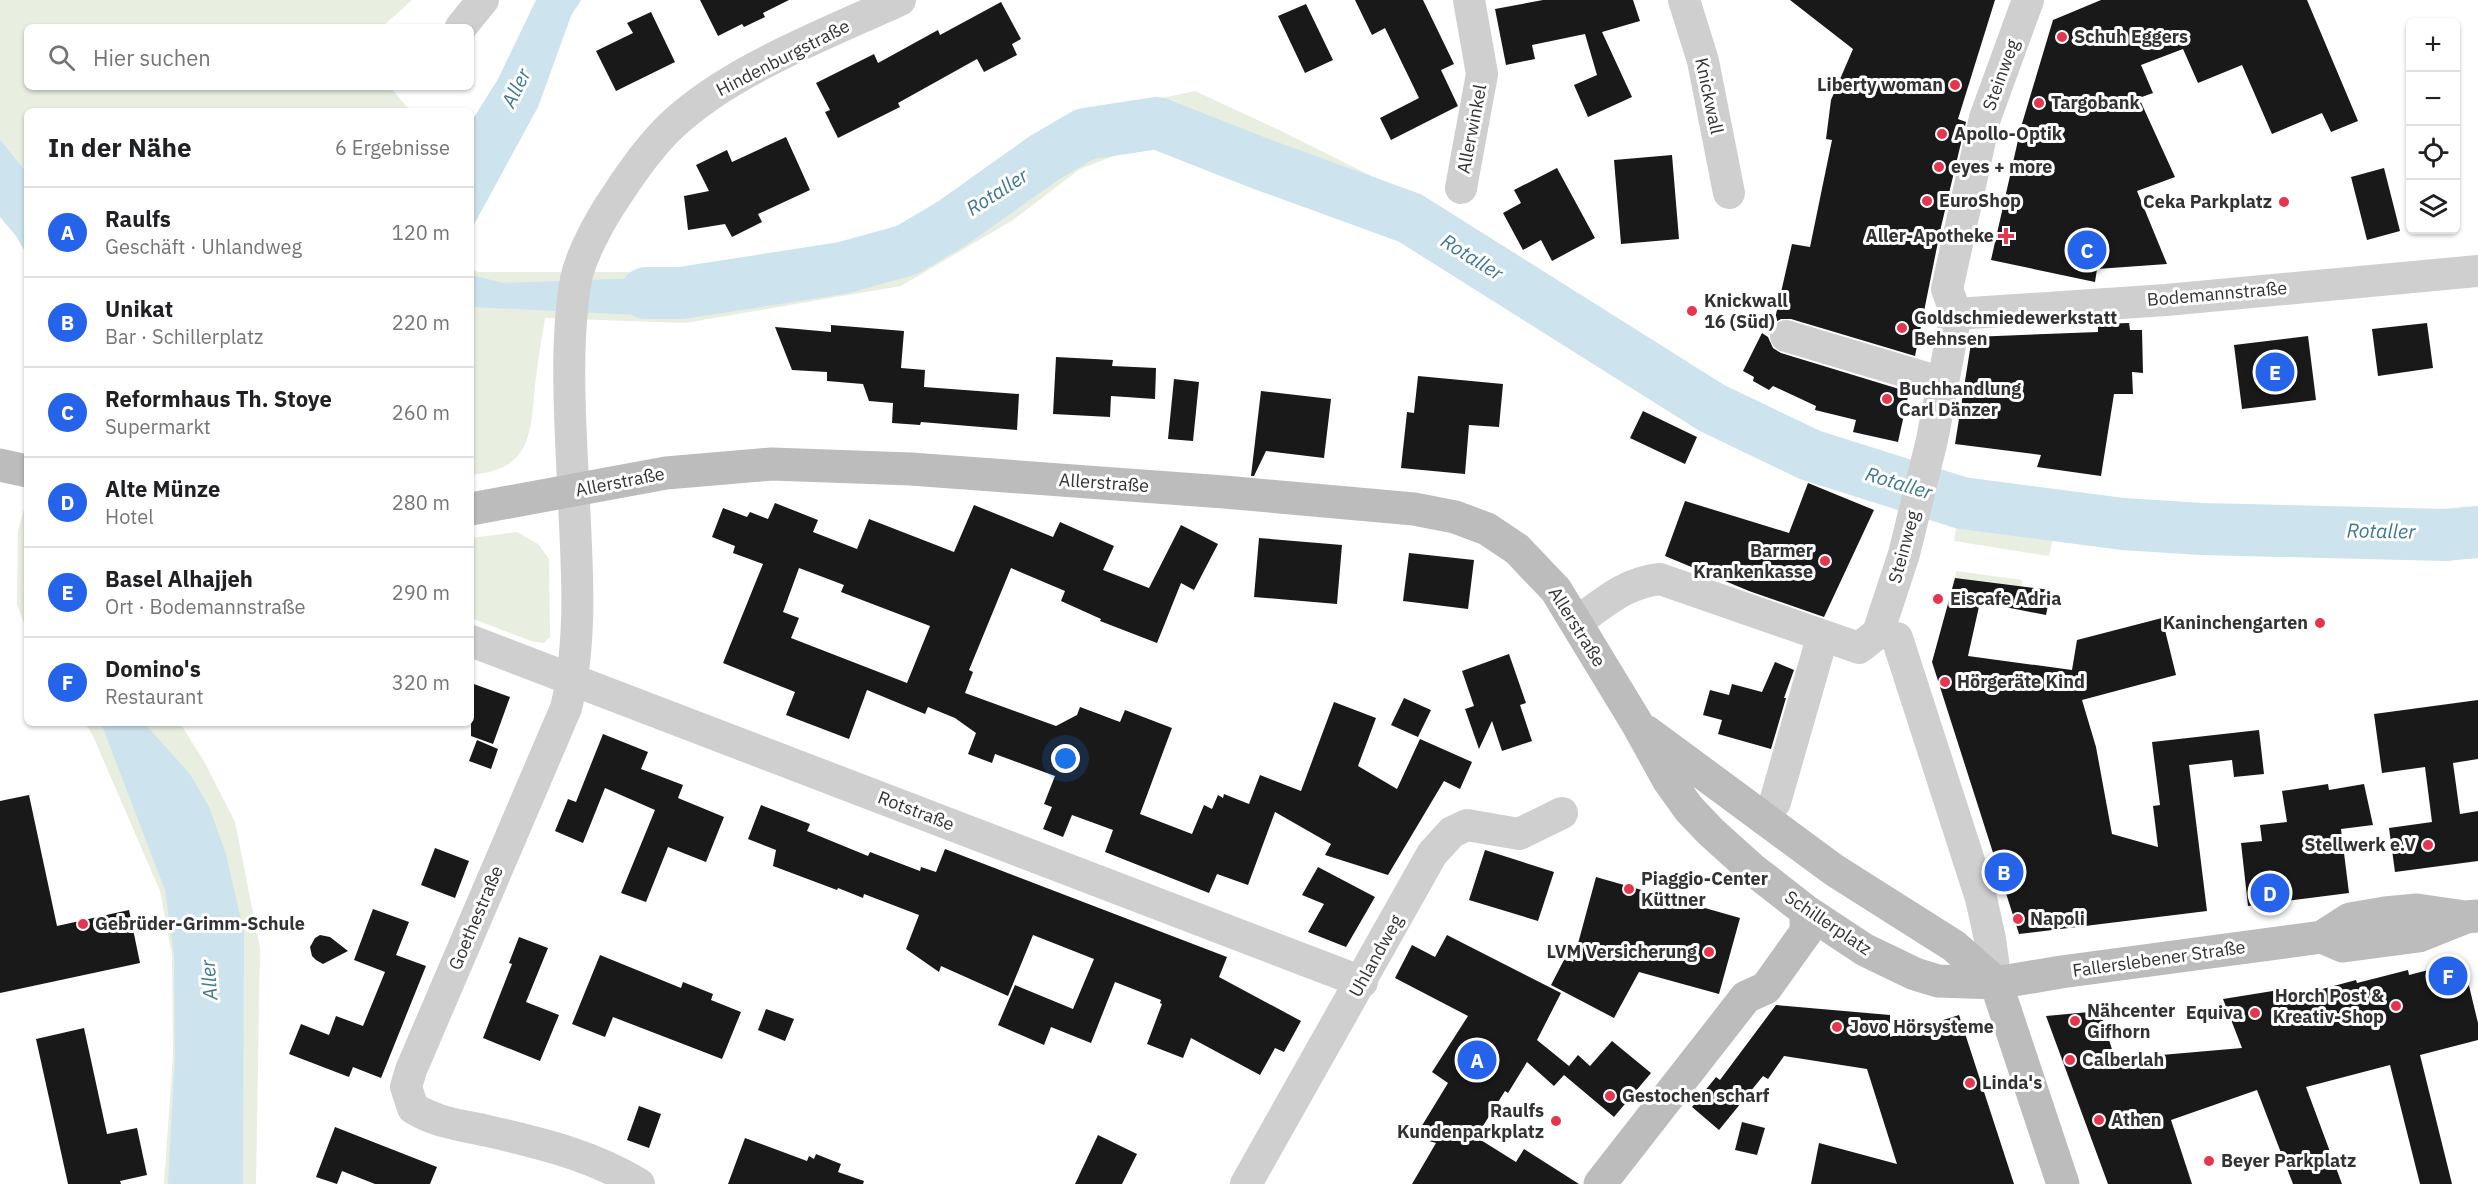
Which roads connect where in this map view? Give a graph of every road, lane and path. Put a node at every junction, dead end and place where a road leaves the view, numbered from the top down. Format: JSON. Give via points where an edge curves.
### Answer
{"nodes":[{"id":1,"x":483,"y":0,"type":"edge"},
{"id":2,"x":900,"y":0,"type":"edge"},
{"id":3,"x":1469,"y":0,"type":"edge"},
{"id":4,"x":1684,"y":0,"type":"edge"},
{"id":5,"x":2028,"y":0,"type":"edge"},
{"id":6,"x":463,"y":24,"type":"edge"},
{"id":7,"x":1461,"y":188,"type":"dead end"},
{"id":8,"x":1729,"y":193,"type":"dead end"},
{"id":9,"x":2478,"y":271,"type":"edge"},
{"id":10,"x":1956,"y":314,"type":"junction"},
{"id":11,"x":1786,"y":336,"type":"dead end"},
{"id":12,"x":1943,"y":383,"type":"junction"},
{"id":13,"x":0,"y":465,"type":"edge"},
{"id":14,"x":24,"y":470,"type":"edge"},
{"id":15,"x":573,"y":492,"type":"junction"},
{"id":16,"x":474,"y":508,"type":"edge"},
{"id":17,"x":1577,"y":622,"type":"junction"},
{"id":18,"x":1897,"y":638,"type":"dead end"},
{"id":19,"x":474,"y":642,"type":"edge"},
{"id":20,"x":1820,"y":645,"type":"dead end"},
{"id":21,"x":573,"y":681,"type":"junction"},
{"id":22,"x":1638,"y":725,"type":"junction"},
{"id":23,"x":1562,"y":813,"type":"dead end"},
{"id":24,"x":1764,"y":819,"type":"junction"},
{"id":25,"x":1834,"y":870,"type":"junction"},
{"id":26,"x":1981,"y":898,"type":"junction"},
{"id":27,"x":1806,"y":911,"type":"junction"},
{"id":28,"x":2472,"y":916,"type":"edge"},
{"id":29,"x":1966,"y":925,"type":"dead end"},
{"id":30,"x":1362,"y":982,"type":"junction"},
{"id":31,"x":1996,"y":983,"type":"junction"},
{"id":32,"x":639,"y":1184,"type":"edge"},
{"id":33,"x":1246,"y":1184,"type":"edge"},
{"id":34,"x":1600,"y":1184,"type":"edge"},
{"id":35,"x":2063,"y":1184,"type":"edge"}],
"edges":[{"from":1,"to":6,"type":"street"},
{"from":2,"to":15,"type":"street","name":"Hindenburgstraße","via":[[718,90],[670,127],[629,176],[601,218],[577,276],[572,315]]},
{"from":3,"to":7,"type":"street","name":"Allerwinkel","via":[[1482,74]]},
{"from":4,"to":8,"type":"street","name":"Knickwall","via":[[1702,61]]},
{"from":5,"to":10,"type":"street","name":"Steinweg","via":[[1985,118],[1947,289]]},
{"from":9,"to":10,"type":"street","name":"Bodemannstraße","via":[[2166,300]]},
{"from":10,"to":12,"type":"street","name":"Steinweg"},
{"from":11,"to":12,"type":"street"},
{"from":12,"to":17,"type":"street","name":"Steinweg","via":[[1904,554],[1878,633],[1859,648],[1660,579],[1641,581],[1615,594]]},
{"from":13,"to":14,"type":"street"},
{"from":15,"to":16,"type":"street","name":"Allerstraße"},
{"from":15,"to":17,"type":"street","name":"Allerstraße","via":[[666,473],[772,464],[911,469],[1414,509],[1455,517],[1486,529],[1517,549],[1556,590]]},
{"from":15,"to":21,"type":"street","name":"Goethestraße"},
{"from":17,"to":22,"type":"street","name":"Allerstraße"},
{"from":18,"to":26,"type":"street"},
{"from":19,"to":21,"type":"street","name":"Rotstraße"},
{"from":20,"to":24,"type":"street","via":[[1775,802]]},
{"from":21,"to":30,"type":"street","name":"Rotstraße"},
{"from":21,"to":32,"type":"street","name":"Goethestraße","via":[[566,708],[406,1087],[413,1108],[431,1119],[546,1145],[611,1167]]},
{"from":22,"to":24,"type":"street"},
{"from":22,"to":27,"type":"street","name":"Schillerplatz","via":[[1689,809],[1752,869]]},
{"from":23,"to":30,"type":"street","name":"Uhlandweg","via":[[1519,834],[1478,825],[1452,832],[1432,854]]},
{"from":24,"to":25,"type":"street"},
{"from":25,"to":27,"type":"street"},
{"from":25,"to":31,"type":"street","via":[[1954,946]]},
{"from":26,"to":29,"type":"street"},
{"from":26,"to":31,"type":"street"},
{"from":27,"to":31,"type":"street","name":"Schillerplatz","via":[[1865,950],[1915,974],[1938,981]]},
{"from":27,"to":34,"type":"street","via":[[1806,932],[1766,988],[1746,997]]},
{"from":28,"to":31,"type":"street","name":"Fallerslebener Straße","via":[[2417,910],[2385,913],[2350,919],[2322,937]]},
{"from":30,"to":33,"type":"street","name":"Uhlandweg"},
{"from":31,"to":35,"type":"street"}]}
